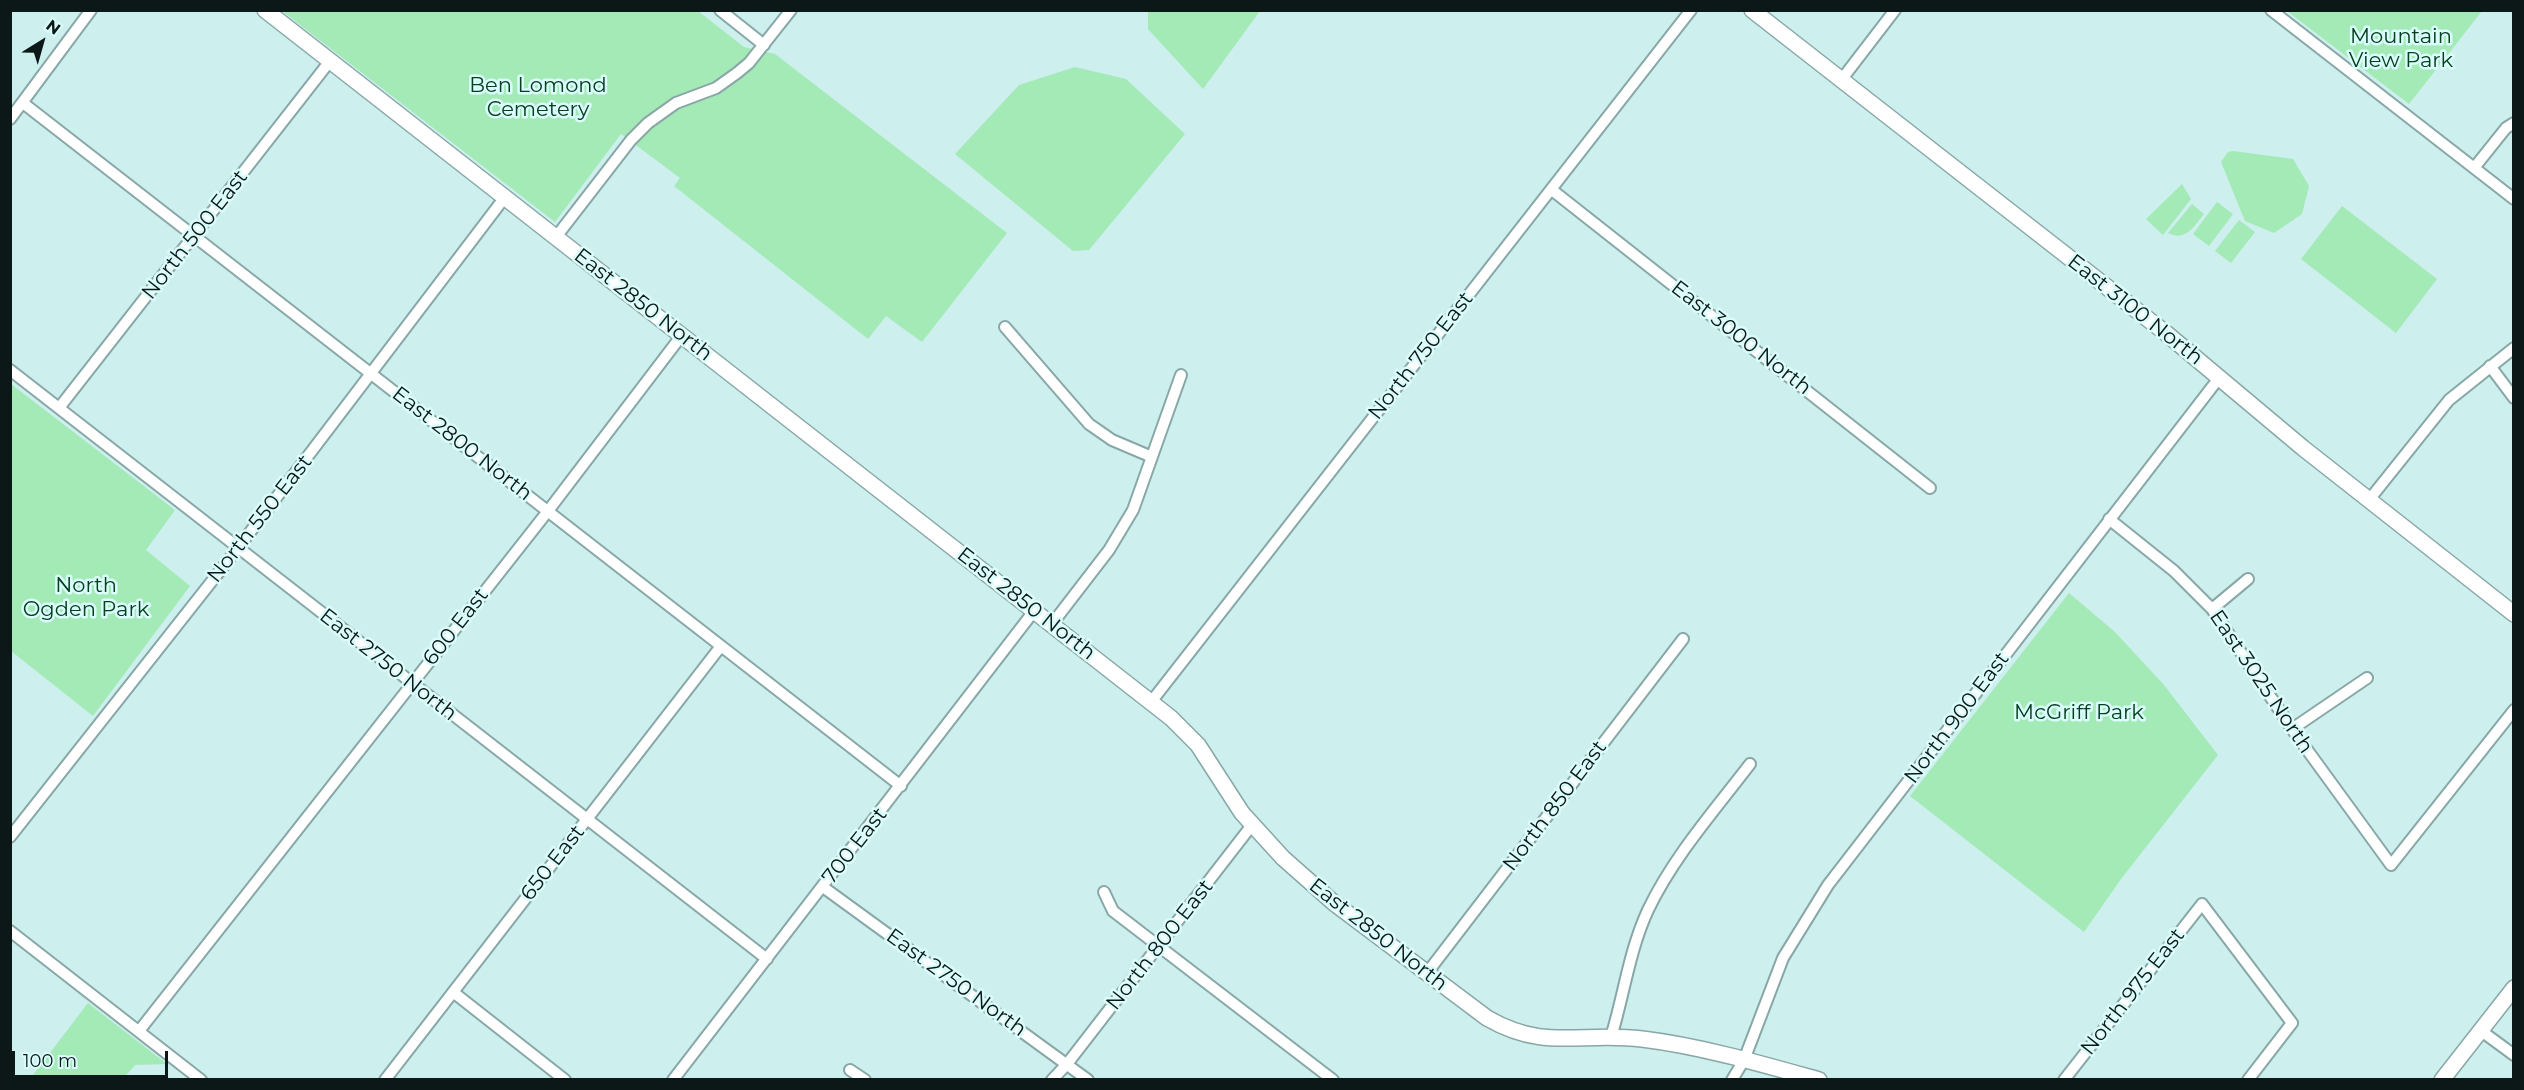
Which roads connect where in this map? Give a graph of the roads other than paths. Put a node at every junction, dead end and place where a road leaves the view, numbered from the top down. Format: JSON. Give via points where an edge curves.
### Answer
{"nodes":[{"id":1,"x":91,"y":10,"type":"edge"},
{"id":2,"x":265,"y":10,"type":"edge"},
{"id":3,"x":720,"y":10,"type":"edge"},
{"id":4,"x":791,"y":10,"type":"edge"},
{"id":5,"x":1691,"y":10,"type":"edge"},
{"id":6,"x":1752,"y":10,"type":"edge"},
{"id":7,"x":1895,"y":10,"type":"edge"},
{"id":8,"x":2271,"y":10,"type":"edge"},
{"id":9,"x":764,"y":45,"type":"junction"},
{"id":10,"x":330,"y":61,"type":"junction"},
{"id":11,"x":1842,"y":79,"type":"junction"},
{"id":12,"x":23,"y":103,"type":"junction"},
{"id":13,"x":10,"y":119,"type":"edge"},
{"id":14,"x":2514,"y":123,"type":"edge"},
{"id":15,"x":2474,"y":168,"type":"junction"},
{"id":16,"x":1552,"y":190,"type":"junction"},
{"id":17,"x":505,"y":197,"type":"junction"},
{"id":18,"x":2514,"y":199,"type":"edge"},
{"id":19,"x":195,"y":236,"type":"junction"},
{"id":20,"x":556,"y":237,"type":"junction"},
{"id":21,"x":1005,"y":327,"type":"dead end"},
{"id":22,"x":682,"y":335,"type":"junction"},
{"id":23,"x":2514,"y":348,"type":"edge"},
{"id":24,"x":2490,"y":366,"type":"junction"},
{"id":25,"x":10,"y":370,"type":"edge"},
{"id":26,"x":372,"y":373,"type":"junction"},
{"id":27,"x":1181,"y":375,"type":"dead end"},
{"id":28,"x":2218,"y":378,"type":"junction"},
{"id":29,"x":2514,"y":398,"type":"edge"},
{"id":30,"x":59,"y":408,"type":"junction"},
{"id":31,"x":1152,"y":457,"type":"junction"},
{"id":32,"x":1930,"y":488,"type":"dead end"},
{"id":33,"x":2369,"y":500,"type":"junction"},
{"id":34,"x":548,"y":511,"type":"junction"},
{"id":35,"x":2109,"y":519,"type":"junction"},
{"id":36,"x":238,"y":548,"type":"junction"},
{"id":37,"x":2248,"y":579,"type":"dead end"},
{"id":38,"x":2212,"y":609,"type":"junction"},
{"id":39,"x":1034,"y":611,"type":"junction"},
{"id":40,"x":2514,"y":614,"type":"edge"},
{"id":41,"x":1052,"y":624,"type":"junction"},
{"id":42,"x":1683,"y":639,"type":"dead end"},
{"id":43,"x":721,"y":646,"type":"junction"},
{"id":44,"x":2367,"y":678,"type":"dead end"},
{"id":45,"x":412,"y":684,"type":"junction"},
{"id":46,"x":1151,"y":702,"type":"junction"},
{"id":47,"x":2514,"y":710,"type":"edge"},
{"id":48,"x":2292,"y":729,"type":"junction"},
{"id":49,"x":1750,"y":764,"type":"dead end"},
{"id":50,"x":901,"y":786,"type":"junction"},
{"id":51,"x":587,"y":821,"type":"junction"},
{"id":52,"x":1252,"y":825,"type":"junction"},
{"id":53,"x":10,"y":837,"type":"edge"},
{"id":54,"x":823,"y":887,"type":"junction"},
{"id":55,"x":1104,"y":892,"type":"dead end"},
{"id":56,"x":10,"y":931,"type":"edge"},
{"id":57,"x":1160,"y":946,"type":"junction"},
{"id":58,"x":766,"y":959,"type":"junction"},
{"id":59,"x":1427,"y":973,"type":"junction"},
{"id":60,"x":2514,"y":988,"type":"edge"},
{"id":61,"x":453,"y":992,"type":"junction"},
{"id":62,"x":2480,"y":1030,"type":"junction"},
{"id":63,"x":139,"y":1031,"type":"junction"},
{"id":64,"x":1611,"y":1037,"type":"junction"},
{"id":65,"x":2514,"y":1055,"type":"edge"},
{"id":66,"x":1744,"y":1060,"type":"junction"},
{"id":67,"x":1067,"y":1064,"type":"junction"},
{"id":68,"x":850,"y":1070,"type":"dead end"},
{"id":69,"x":201,"y":1080,"type":"edge"},
{"id":70,"x":385,"y":1080,"type":"edge"},
{"id":71,"x":565,"y":1080,"type":"edge"},
{"id":72,"x":673,"y":1080,"type":"edge"},
{"id":73,"x":865,"y":1080,"type":"edge"},
{"id":74,"x":1052,"y":1080,"type":"edge"},
{"id":75,"x":1088,"y":1080,"type":"edge"},
{"id":76,"x":1333,"y":1080,"type":"edge"},
{"id":77,"x":1732,"y":1080,"type":"edge"},
{"id":78,"x":1819,"y":1080,"type":"edge"},
{"id":79,"x":2064,"y":1080,"type":"edge"},
{"id":80,"x":2248,"y":1080,"type":"edge"},
{"id":81,"x":2442,"y":1080,"type":"edge"}],
"edges":[{"from":1,"to":12,"type":"street"},
{"from":2,"to":10,"type":"street","name":"East 2850 North"},
{"from":3,"to":9,"type":"street"},
{"from":4,"to":9,"type":"street"},
{"from":5,"to":16,"type":"street","name":"North 750 East"},
{"from":6,"to":11,"type":"street","name":"East 3100 North"},
{"from":7,"to":11,"type":"street"},
{"from":8,"to":15,"type":"street"},
{"from":9,"to":20,"type":"street","via":[[730,78],[676,103],[648,123]]},
{"from":10,"to":17,"type":"street","name":"East 2850 North"},
{"from":10,"to":19,"type":"street","name":"North 500 East"},
{"from":11,"to":28,"type":"street","name":"East 3100 North"},
{"from":12,"to":13,"type":"street"},
{"from":12,"to":19,"type":"street","name":"East 2800 North"},
{"from":14,"to":15,"type":"street"},
{"from":15,"to":18,"type":"street"},
{"from":16,"to":32,"type":"street","name":"East 3000 North"},
{"from":16,"to":46,"type":"street","name":"North 750 East"},
{"from":17,"to":20,"type":"street","name":"East 2850 North"},
{"from":17,"to":26,"type":"street","name":"North 550 East"},
{"from":19,"to":26,"type":"street","name":"East 2800 North"},
{"from":19,"to":30,"type":"street","name":"North 500 East"},
{"from":20,"to":22,"type":"street","name":"East 2850 North"},
{"from":21,"to":31,"type":"street","via":[[1089,424],[1112,440]]},
{"from":22,"to":34,"type":"street","name":"600 East"},
{"from":22,"to":39,"type":"street","name":"East 2850 North"},
{"from":23,"to":24,"type":"street"},
{"from":24,"to":29,"type":"street"},
{"from":24,"to":33,"type":"street","via":[[2437,413]]},
{"from":25,"to":30,"type":"street","name":"East 2750 North"},
{"from":26,"to":34,"type":"street","name":"East 2800 North"},
{"from":26,"to":36,"type":"street","name":"North 550 East"},
{"from":27,"to":31,"type":"street"},
{"from":28,"to":33,"type":"street","name":"East 3100 North"},
{"from":28,"to":35,"type":"street","name":"North 900 East"},
{"from":30,"to":36,"type":"street","name":"East 2750 North"},
{"from":31,"to":41,"type":"street","via":[[1127,520]]},
{"from":33,"to":40,"type":"street","name":"East 3100 North"},
{"from":34,"to":43,"type":"street","name":"East 2800 North"},
{"from":34,"to":45,"type":"street","name":"600 East"},
{"from":35,"to":38,"type":"street","name":"East 3025 North"},
{"from":35,"to":66,"type":"street","name":"North 900 East","via":[[1828,885],[1783,958]]},
{"from":36,"to":45,"type":"street","name":"East 2750 North"},
{"from":36,"to":53,"type":"street","name":"North 550 East"},
{"from":37,"to":38,"type":"street"},
{"from":38,"to":48,"type":"street","name":"East 3025 North"},
{"from":39,"to":41,"type":"street","name":"East 2850 North"},
{"from":39,"to":50,"type":"street","name":"700 East"},
{"from":41,"to":46,"type":"street","name":"East 2850 North"},
{"from":42,"to":59,"type":"street","name":"North 850 East"},
{"from":43,"to":50,"type":"street","name":"East 2800 North"},
{"from":43,"to":51,"type":"street","name":"650 East"},
{"from":44,"to":48,"type":"street"},
{"from":45,"to":51,"type":"street","name":"East 2750 North"},
{"from":45,"to":63,"type":"street","name":"600 East"},
{"from":46,"to":52,"type":"street","name":"East 2850 North","via":[[1190,735]]},
{"from":47,"to":48,"type":"street","name":"East 3025 North","via":[[2391,865]]},
{"from":49,"to":64,"type":"street","via":[[1679,856],[1648,910],[1631,955]]},
{"from":50,"to":54,"type":"street","name":"700 East"},
{"from":51,"to":58,"type":"street","name":"East 2750 North"},
{"from":51,"to":61,"type":"street","name":"650 East"},
{"from":52,"to":57,"type":"street","name":"North 800 East"},
{"from":52,"to":59,"type":"street","name":"East 2850 North","via":[[1314,886]]},
{"from":54,"to":58,"type":"street","name":"700 East"},
{"from":54,"to":67,"type":"street","name":"East 2750 North"},
{"from":55,"to":57,"type":"street","via":[[1113,911]]},
{"from":56,"to":63,"type":"street"},
{"from":57,"to":67,"type":"street","name":"North 800 East"},
{"from":57,"to":76,"type":"street"},
{"from":58,"to":72,"type":"street","name":"700 East"},
{"from":59,"to":64,"type":"street","name":"East 2850 North","via":[[1486,1018],[1513,1032],[1557,1040]]},
{"from":60,"to":62,"type":"street"},
{"from":61,"to":70,"type":"street","name":"650 East"},
{"from":61,"to":71,"type":"street"},
{"from":62,"to":65,"type":"street"},
{"from":62,"to":81,"type":"street"},
{"from":63,"to":69,"type":"street"},
{"from":64,"to":66,"type":"street","name":"East 2850 North","via":[[1659,1042]]},
{"from":66,"to":77,"type":"street","name":"North 900 East"},
{"from":66,"to":78,"type":"street","name":"East 2850 North"},
{"from":67,"to":74,"type":"street","name":"North 800 East"},
{"from":67,"to":75,"type":"street","name":"East 2750 North"},
{"from":68,"to":73,"type":"street"},
{"from":79,"to":80,"type":"street","name":"North 975 East","via":[[2202,904],[2292,1023]]}]}
